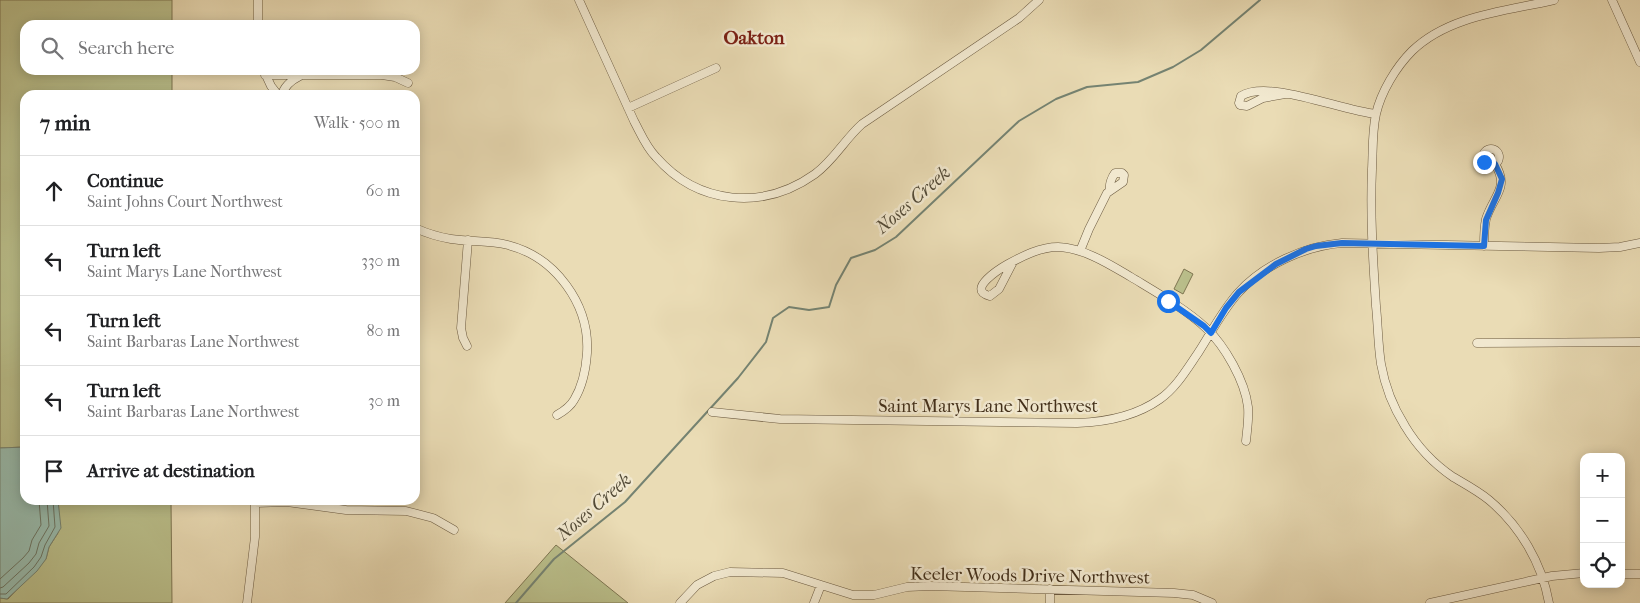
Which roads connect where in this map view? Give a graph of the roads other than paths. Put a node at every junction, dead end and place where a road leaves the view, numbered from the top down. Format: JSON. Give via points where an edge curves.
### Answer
{"nodes":[{"id":1,"x":258,"y":0,"type":"edge"},
{"id":2,"x":580,"y":0,"type":"edge"},
{"id":3,"x":1039,"y":0,"type":"edge"},
{"id":4,"x":1554,"y":0,"type":"edge"},
{"id":5,"x":1612,"y":0,"type":"edge"},
{"id":6,"x":258,"y":20,"type":"edge"},
{"id":7,"x":1640,"y":62,"type":"edge"},
{"id":8,"x":716,"y":68,"type":"dead end"},
{"id":9,"x":266,"y":75,"type":"edge"},
{"id":10,"x":302,"y":75,"type":"joint"},
{"id":11,"x":408,"y":83,"type":"dead end"},
{"id":12,"x":277,"y":90,"type":"edge"},
{"id":13,"x":284,"y":90,"type":"edge"},
{"id":14,"x":1285,"y":94,"type":"junction"},
{"id":15,"x":628,"y":108,"type":"junction"},
{"id":16,"x":1376,"y":114,"type":"junction"},
{"id":17,"x":1495,"y":164,"type":"dead end"},
{"id":18,"x":1110,"y":189,"type":"dead end"},
{"id":19,"x":420,"y":230,"type":"edge"},
{"id":20,"x":468,"y":240,"type":"junction"},
{"id":21,"x":1640,"y":243,"type":"edge"},
{"id":22,"x":1372,"y":244,"type":"junction"},
{"id":23,"x":1484,"y":246,"type":"junction"},
{"id":24,"x":1080,"y":252,"type":"junction"},
{"id":25,"x":1013,"y":262,"type":"junction"},
{"id":26,"x":1211,"y":333,"type":"junction"},
{"id":27,"x":1640,"y":342,"type":"edge"},
{"id":28,"x":1477,"y":343,"type":"dead end"},
{"id":29,"x":467,"y":346,"type":"dead end"},
{"id":30,"x":743,"y":406,"type":"dead end"},
{"id":31,"x":712,"y":412,"type":"dead end"},
{"id":32,"x":557,"y":415,"type":"dead end"},
{"id":33,"x":742,"y":415,"type":"junction"},
{"id":34,"x":1246,"y":441,"type":"dead end"},
{"id":35,"x":255,"y":505,"type":"edge"},
{"id":36,"x":312,"y":505,"type":"edge"},
{"id":37,"x":454,"y":530,"type":"dead end"},
{"id":38,"x":1580,"y":573,"type":"edge"},
{"id":39,"x":1625,"y":574,"type":"edge"},
{"id":40,"x":1640,"y":574,"type":"edge"},
{"id":41,"x":1543,"y":578,"type":"junction"},
{"id":42,"x":821,"y":585,"type":"junction"},
{"id":43,"x":1050,"y":589,"type":"junction"},
{"id":44,"x":246,"y":603,"type":"edge"},
{"id":45,"x":680,"y":603,"type":"edge"},
{"id":46,"x":814,"y":603,"type":"edge"},
{"id":47,"x":1050,"y":603,"type":"edge"},
{"id":48,"x":1212,"y":603,"type":"edge"},
{"id":49,"x":1430,"y":603,"type":"edge"},
{"id":50,"x":1549,"y":603,"type":"edge"}],
"edges":[{"from":1,"to":6,"type":"street"},
{"from":2,"to":15,"type":"street"},
{"from":3,"to":15,"type":"street","via":[[1019,18],[862,124],[817,173],[777,194],[754,198],[728,197],[688,184],[656,157]]},
{"from":4,"to":16,"type":"street","via":[[1464,21],[1433,35],[1404,60],[1384,91]]},
{"from":5,"to":7,"type":"street"},
{"from":8,"to":15,"type":"street"},
{"from":9,"to":12,"type":"street"},
{"from":10,"to":11,"type":"street","via":[[382,75]]},
{"from":10,"to":13,"type":"street"},
{"from":14,"to":14,"type":"street","via":[[1256,90],[1241,96],[1239,104],[1246,106],[1263,98]]},
{"from":14,"to":16,"type":"street"},
{"from":16,"to":22,"type":"street"},
{"from":17,"to":23,"type":"street","via":[[1502,183],[1486,220]]},
{"from":18,"to":24,"type":"street"},
{"from":19,"to":20,"type":"street","via":[[444,238]]},
{"from":20,"to":29,"type":"street","via":[[461,328]]},
{"from":20,"to":32,"type":"street","via":[[508,245],[530,254],[552,268],[573,296],[585,329],[586,364],[575,400]]},
{"from":21,"to":23,"type":"street","name":"Saint Marys Lane Northwest","via":[[1600,248]]},
{"from":22,"to":23,"type":"street","name":"Saint Marys Lane Northwest"},
{"from":22,"to":26,"type":"street","name":"Saint Marys Lane Northwest","via":[[1328,244],[1306,249],[1285,259],[1239,292]]},
{"from":22,"to":41,"type":"street","via":[[1381,364],[1387,390],[1398,414],[1412,438],[1430,458],[1489,500],[1507,518],[1528,545]]},
{"from":24,"to":25,"type":"street","via":[[1048,248]]},
{"from":24,"to":26,"type":"street","via":[[1134,279]]},
{"from":25,"to":25,"type":"street","via":[[984,282],[982,291],[985,294],[990,296],[999,289]]},
{"from":26,"to":33,"type":"street","name":"Saint Marys Lane Northwest","via":[[1163,397],[1138,412],[1107,421],[816,419]]},
{"from":26,"to":34,"type":"street","via":[[1243,387],[1248,407]]},
{"from":27,"to":28,"type":"street"},
{"from":30,"to":33,"type":"street"},
{"from":31,"to":33,"type":"street","name":"Saint Marys Lane Northwest"},
{"from":35,"to":44,"type":"street","via":[[254,543]]},
{"from":36,"to":37,"type":"street","via":[[406,511],[433,518]]},
{"from":38,"to":41,"type":"street"},
{"from":39,"to":40,"type":"street"},
{"from":41,"to":49,"type":"street"},
{"from":41,"to":50,"type":"street"},
{"from":42,"to":43,"type":"street","name":"Keeler Woods Drive Northwest","via":[[864,596],[916,586]]},
{"from":42,"to":45,"type":"street","name":"Keeler Woods Drive Northwest","via":[[783,573],[730,572],[698,585]]},
{"from":42,"to":46,"type":"street"},
{"from":43,"to":47,"type":"street"},
{"from":43,"to":48,"type":"street","name":"Keeler Woods Drive Northwest","via":[[1184,593]]}]}
